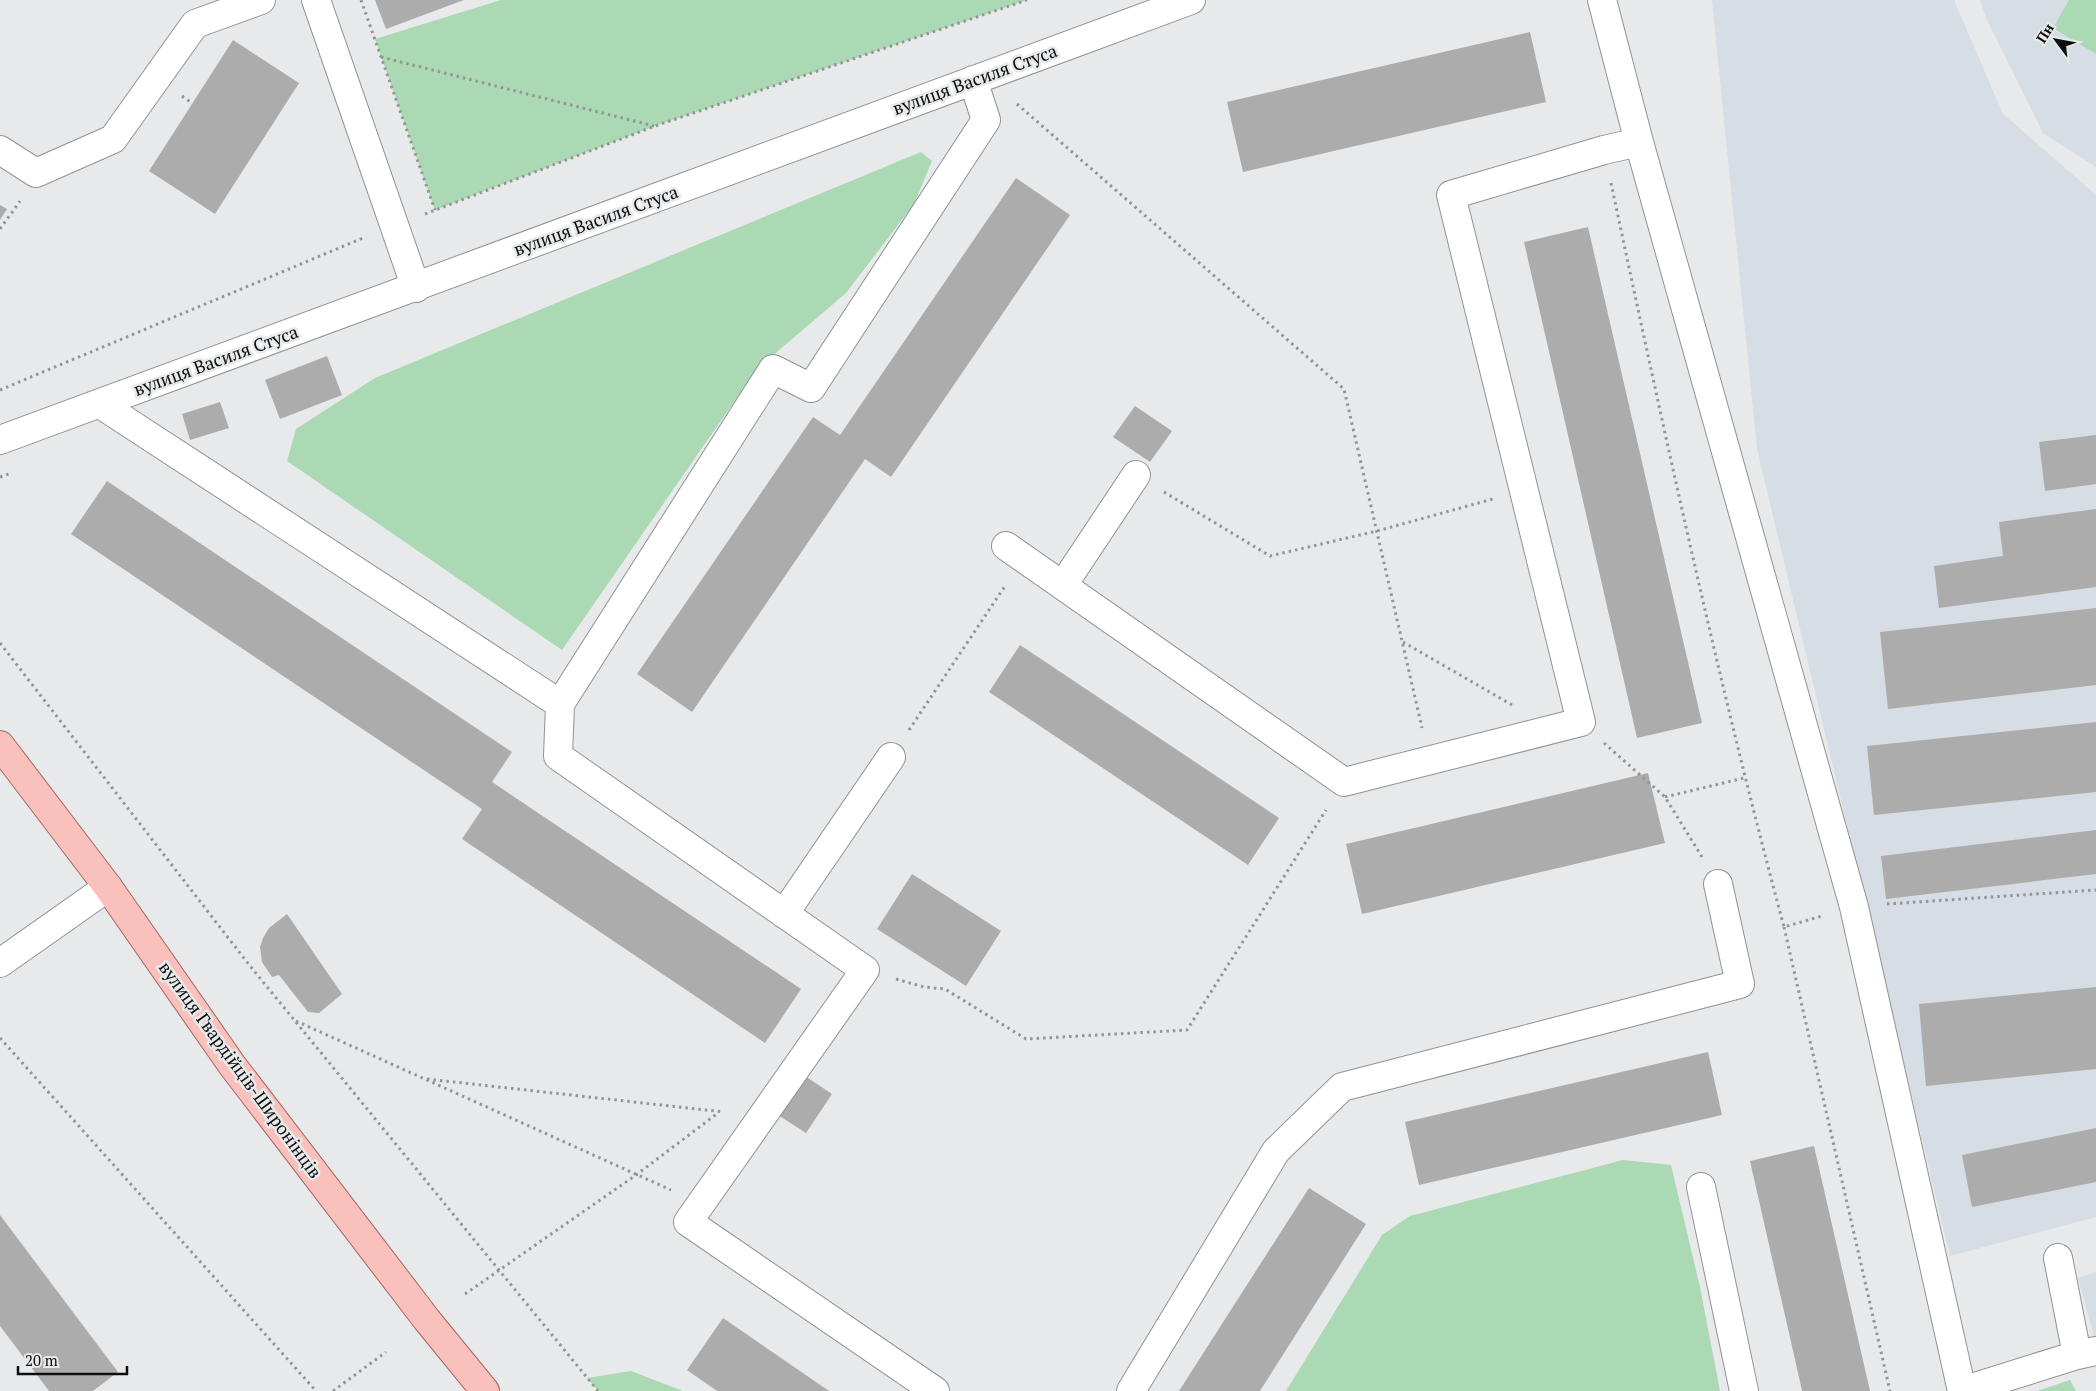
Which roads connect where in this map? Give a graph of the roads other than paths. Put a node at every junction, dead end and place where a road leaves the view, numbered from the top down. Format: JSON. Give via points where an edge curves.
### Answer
{"nodes":[{"id":1,"x":261,"y":0,"type":"edge"},
{"id":2,"x":316,"y":0,"type":"edge"},
{"id":3,"x":1190,"y":0,"type":"edge"},
{"id":4,"x":1602,"y":0,"type":"edge"},
{"id":5,"x":979,"y":78,"type":"junction"},
{"id":6,"x":1639,"y":142,"type":"junction"},
{"id":7,"x":0,"y":150,"type":"edge"},
{"id":8,"x":416,"y":288,"type":"junction"},
{"id":9,"x":100,"y":404,"type":"junction"},
{"id":10,"x":0,"y":440,"type":"edge"},
{"id":11,"x":1136,"y":475,"type":"road end"},
{"id":12,"x":1015,"y":552,"type":"road end"},
{"id":13,"x":1063,"y":585,"type":"junction"},
{"id":14,"x":560,"y":704,"type":"junction"},
{"id":15,"x":0,"y":745,"type":"edge"},
{"id":16,"x":891,"y":757,"type":"road end"},
{"id":17,"x":1718,"y":884,"type":"road end"},
{"id":18,"x":108,"y":887,"type":"junction"},
{"id":19,"x":784,"y":914,"type":"junction"},
{"id":20,"x":0,"y":963,"type":"edge"},
{"id":21,"x":1701,"y":1187,"type":"dead end"},
{"id":22,"x":2058,"y":1258,"type":"dead end"},
{"id":23,"x":2086,"y":1353,"type":"edge"},
{"id":24,"x":486,"y":1391,"type":"edge"},
{"id":25,"x":935,"y":1391,"type":"edge"},
{"id":26,"x":1131,"y":1391,"type":"edge"},
{"id":27,"x":1744,"y":1391,"type":"edge"},
{"id":28,"x":1962,"y":1391,"type":"edge"}],
"edges":[{"from":1,"to":7,"type":"street","via":[[195,24],[113,139],[36,173]]},
{"from":2,"to":8,"type":"street"},
{"from":3,"to":5,"type":"street","name":"вулиця Василя Стуса"},
{"from":4,"to":6,"type":"street"},
{"from":5,"to":8,"type":"street","name":"вулиця Василя Стуса"},
{"from":5,"to":14,"type":"street","via":[[986,120],[811,388],[774,369]]},
{"from":6,"to":13,"type":"street","via":[[1451,195],[1581,722],[1344,782]]},
{"from":6,"to":28,"type":"street","via":[[1854,907]]},
{"from":8,"to":9,"type":"street","name":"вулиця Василя Стуса"},
{"from":9,"to":10,"type":"street","name":"вулиця Василя Стуса"},
{"from":9,"to":14,"type":"street"},
{"from":11,"to":13,"type":"street"},
{"from":12,"to":13,"type":"street"},
{"from":14,"to":19,"type":"street","via":[[558,756]]},
{"from":15,"to":18,"type":"main road","name":"вулиця Гвардійців-Широнінців"},
{"from":16,"to":19,"type":"street"},
{"from":17,"to":26,"type":"street","via":[[1740,984],[1342,1087],[1276,1151]]},
{"from":18,"to":20,"type":"street"},
{"from":18,"to":24,"type":"main road","name":"вулиця Гвардійців-Широнінців","via":[[232,1065]]},
{"from":19,"to":25,"type":"street","via":[[865,970],[688,1222]]},
{"from":21,"to":27,"type":"street"},
{"from":22,"to":23,"type":"street"},
{"from":23,"to":28,"type":"street"}]}
